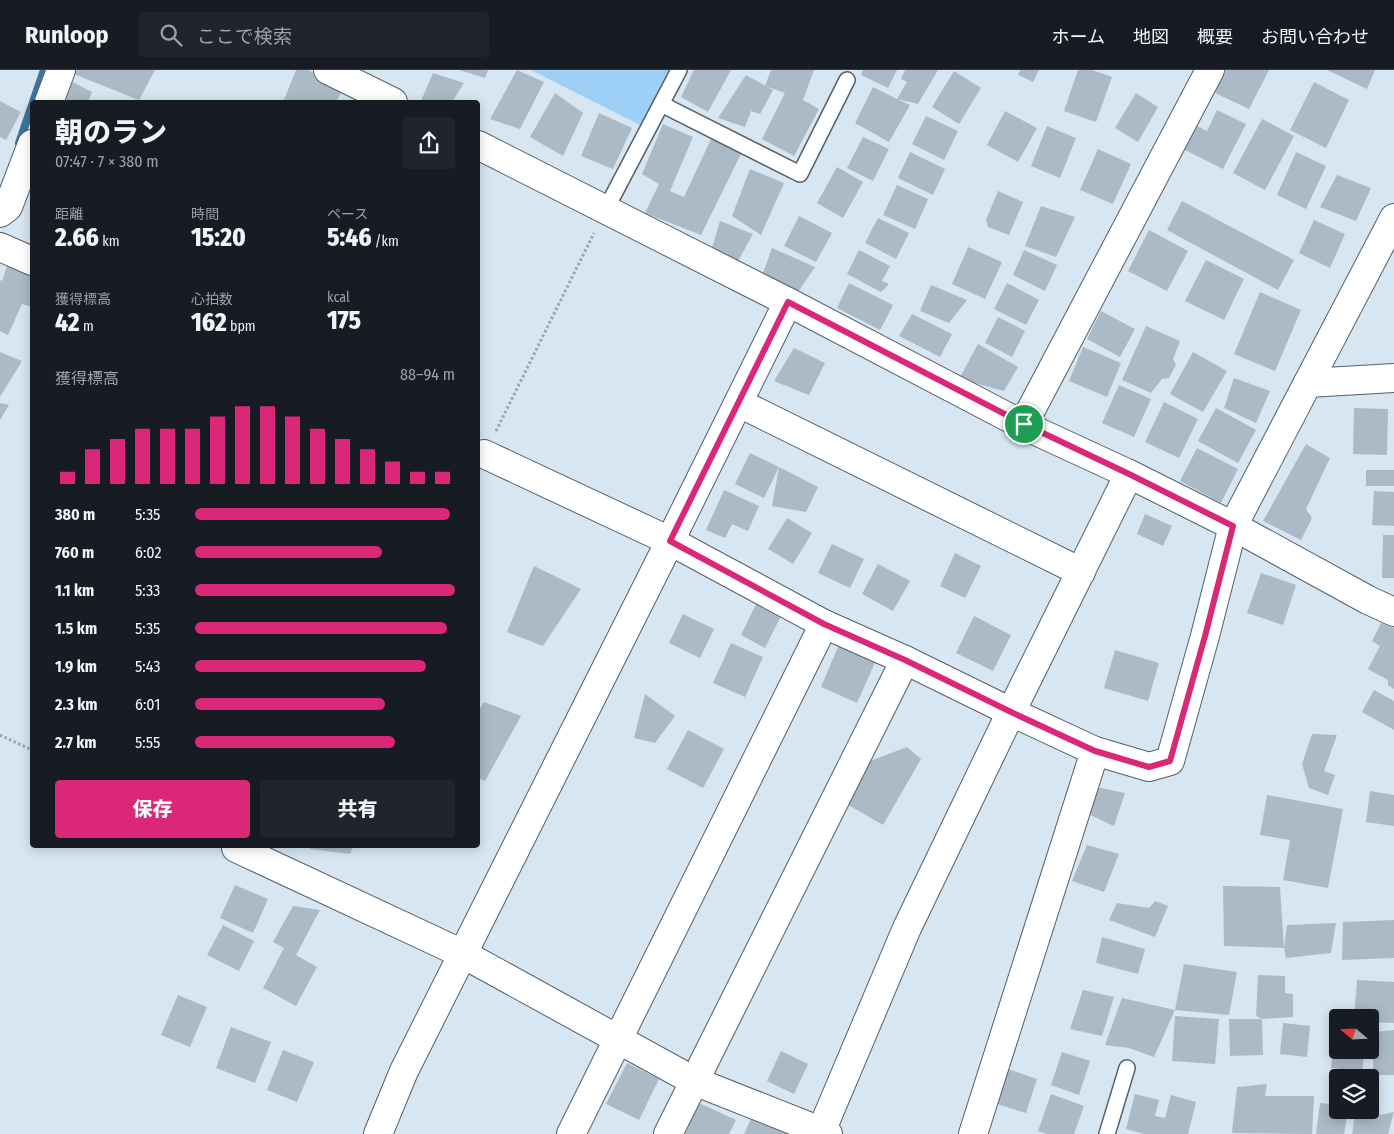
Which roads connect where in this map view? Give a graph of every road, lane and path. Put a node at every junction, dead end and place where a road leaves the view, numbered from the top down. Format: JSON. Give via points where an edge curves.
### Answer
{"nodes":[{"id":1,"x":62,"y":70,"type":"edge"},
{"id":2,"x":328,"y":70,"type":"edge"},
{"id":3,"x":679,"y":70,"type":"edge"},
{"id":4,"x":1210,"y":70,"type":"edge"},
{"id":5,"x":847,"y":80,"type":"dead end"},
{"id":6,"x":50,"y":100,"type":"edge"},
{"id":7,"x":389,"y":100,"type":"edge"},
{"id":8,"x":661,"y":104,"type":"junction"},
{"id":9,"x":480,"y":146,"type":"edge"},
{"id":10,"x":30,"y":149,"type":"edge"},
{"id":11,"x":606,"y":209,"type":"junction"},
{"id":12,"x":0,"y":213,"type":"edge"},
{"id":13,"x":1394,"y":218,"type":"edge"},
{"id":14,"x":0,"y":247,"type":"edge"},
{"id":15,"x":30,"y":260,"type":"edge"},
{"id":16,"x":788,"y":302,"type":"junction"},
{"id":17,"x":1394,"y":378,"type":"edge"},
{"id":18,"x":1308,"y":383,"type":"junction"},
{"id":19,"x":739,"y":402,"type":"junction"},
{"id":20,"x":1024,"y":424,"type":"junction"},
{"id":21,"x":484,"y":454,"type":"joint"},
{"id":22,"x":1129,"y":474,"type":"junction"},
{"id":23,"x":1233,"y":526,"type":"junction"},
{"id":24,"x":670,"y":541,"type":"junction"},
{"id":25,"x":1081,"y":572,"type":"junction"},
{"id":26,"x":1394,"y":612,"type":"edge"},
{"id":27,"x":824,"y":624,"type":"junction"},
{"id":28,"x":905,"y":660,"type":"junction"},
{"id":29,"x":1011,"y":712,"type":"junction"},
{"id":30,"x":0,"y":735,"type":"edge"},
{"id":31,"x":30,"y":749,"type":"edge"},
{"id":32,"x":1095,"y":751,"type":"junction"},
{"id":33,"x":236,"y":848,"type":"dead end"},
{"id":34,"x":463,"y":954,"type":"junction"},
{"id":35,"x":618,"y":1039,"type":"junction"},
{"id":36,"x":1127,"y":1068,"type":"dead end"},
{"id":37,"x":694,"y":1081,"type":"junction"},
{"id":38,"x":823,"y":1133,"type":"edge"},
{"id":39,"x":378,"y":1134,"type":"edge"},
{"id":40,"x":572,"y":1134,"type":"edge"},
{"id":41,"x":668,"y":1134,"type":"edge"},
{"id":42,"x":973,"y":1134,"type":"edge"},
{"id":43,"x":1106,"y":1134,"type":"edge"}],
"edges":[{"from":1,"to":6,"type":"street"},
{"from":2,"to":7,"type":"street"},
{"from":3,"to":8,"type":"lane"},
{"from":4,"to":20,"type":"street"},
{"from":5,"to":8,"type":"lane","via":[[800,174]]},
{"from":8,"to":11,"type":"lane"},
{"from":9,"to":11,"type":"street"},
{"from":10,"to":12,"type":"street","via":[[8,207]]},
{"from":11,"to":16,"type":"street"},
{"from":11,"to":21,"type":"path"},
{"from":13,"to":18,"type":"street"},
{"from":14,"to":15,"type":"street"},
{"from":16,"to":19,"type":"street"},
{"from":16,"to":20,"type":"street"},
{"from":17,"to":18,"type":"street"},
{"from":18,"to":23,"type":"street"},
{"from":19,"to":24,"type":"street"},
{"from":19,"to":25,"type":"street"},
{"from":20,"to":22,"type":"street"},
{"from":21,"to":24,"type":"street"},
{"from":22,"to":23,"type":"street"},
{"from":22,"to":25,"type":"street"},
{"from":23,"to":26,"type":"street"},
{"from":23,"to":32,"type":"street","via":[[1170,761],[1149,767]]},
{"from":24,"to":27,"type":"street"},
{"from":24,"to":34,"type":"street"},
{"from":25,"to":29,"type":"street"},
{"from":27,"to":28,"type":"street"},
{"from":27,"to":35,"type":"street"},
{"from":28,"to":29,"type":"street"},
{"from":28,"to":37,"type":"street"},
{"from":29,"to":32,"type":"street"},
{"from":29,"to":38,"type":"street","via":[[907,928]]},
{"from":30,"to":31,"type":"path"},
{"from":32,"to":42,"type":"street"},
{"from":33,"to":34,"type":"street"},
{"from":34,"to":35,"type":"street"},
{"from":34,"to":39,"type":"street","via":[[404,1071]]},
{"from":35,"to":37,"type":"street"},
{"from":35,"to":40,"type":"street"},
{"from":36,"to":43,"type":"lane"},
{"from":37,"to":38,"type":"street"},
{"from":37,"to":41,"type":"street"}]}
